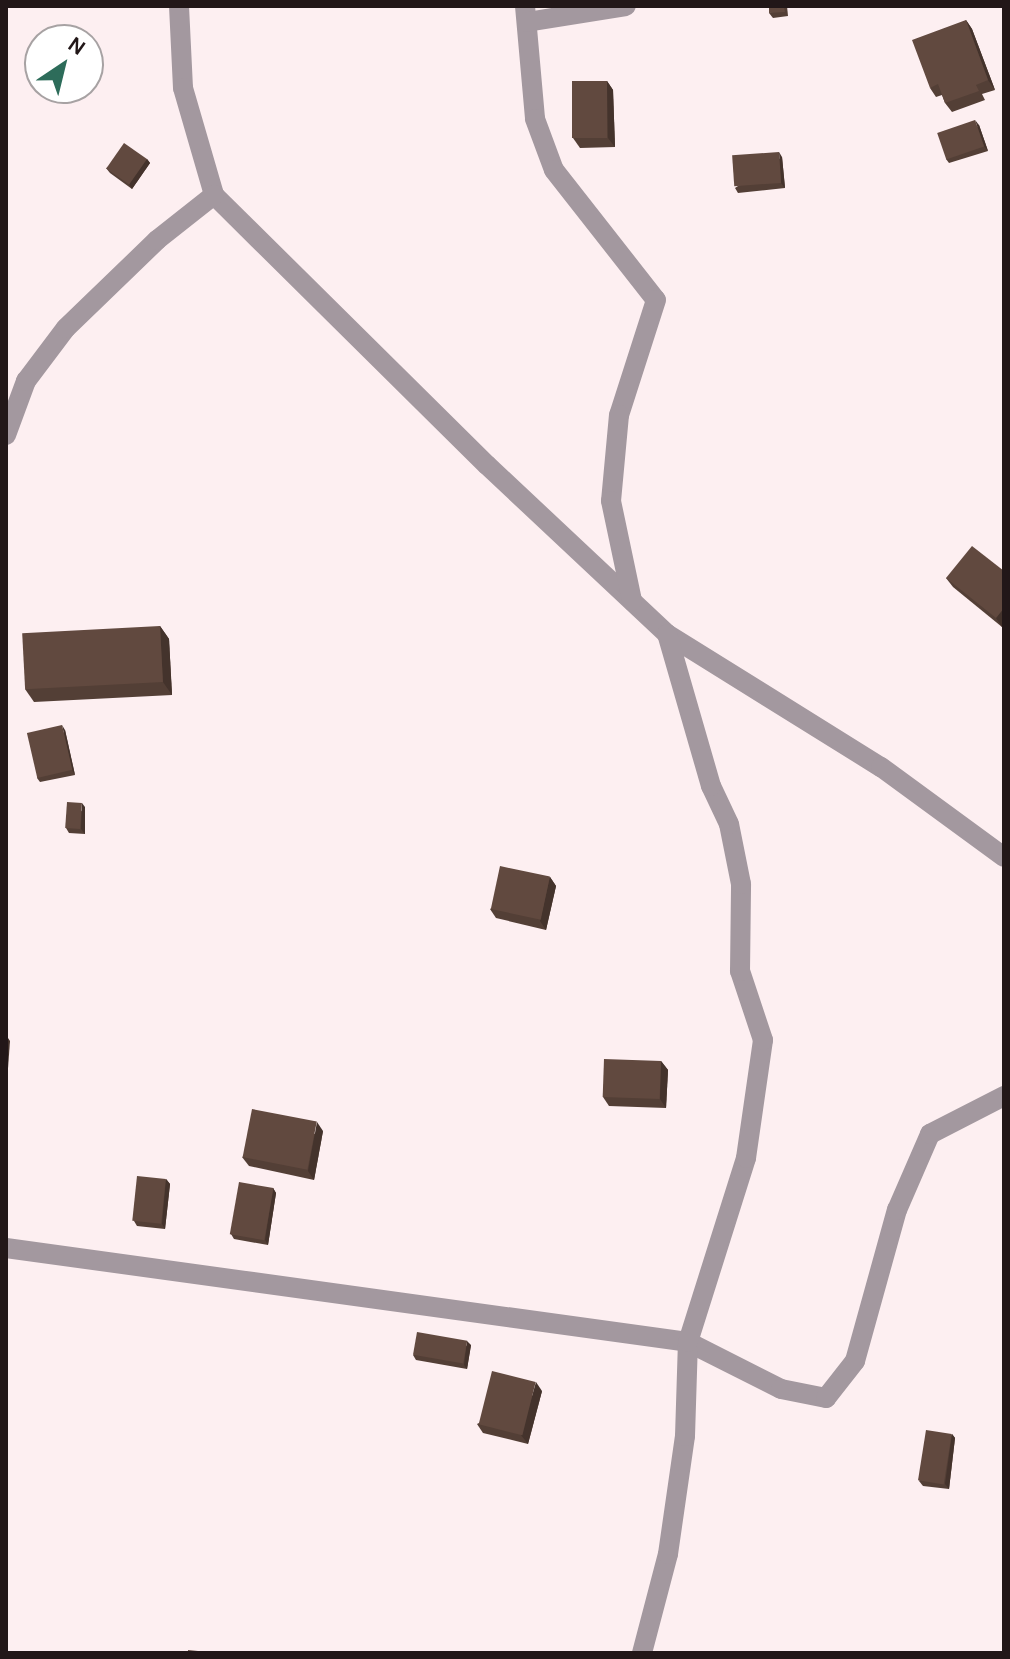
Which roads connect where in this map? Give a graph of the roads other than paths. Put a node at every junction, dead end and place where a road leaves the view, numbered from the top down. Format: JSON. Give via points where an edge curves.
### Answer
{"nodes":[{"id":1,"x":179,"y":6,"type":"edge"},
{"id":2,"x":626,"y":6,"type":"edge"},
{"id":3,"x":526,"y":14,"type":"edge"},
{"id":4,"x":214,"y":195,"type":"junction"},
{"id":5,"x":6,"y":435,"type":"edge"},
{"id":6,"x":632,"y":601,"type":"junction"},
{"id":7,"x":667,"y":634,"type":"junction"},
{"id":8,"x":1004,"y":857,"type":"edge"},
{"id":9,"x":1004,"y":1096,"type":"edge"},
{"id":10,"x":6,"y":1248,"type":"edge"},
{"id":11,"x":688,"y":1342,"type":"junction"},
{"id":12,"x":642,"y":1653,"type":"edge"}],
"edges":[{"from":1,"to":4,"type":"street","via":[[183,88]]},
{"from":2,"to":3,"type":"street"},
{"from":3,"to":6,"type":"street","via":[[535,119],[554,170],[656,300],[619,415],[611,501]]},
{"from":4,"to":5,"type":"street","via":[[157,240],[66,328],[26,381]]},
{"from":4,"to":6,"type":"street"},
{"from":6,"to":7,"type":"street"},
{"from":7,"to":8,"type":"street","via":[[881,767]]},
{"from":7,"to":11,"type":"street","via":[[702,758],[729,824],[741,884],[740,971],[763,1040],[746,1158]]},
{"from":9,"to":11,"type":"street","via":[[930,1134],[897,1210],[855,1361],[826,1398],[781,1389]]},
{"from":10,"to":11,"type":"street"},
{"from":11,"to":12,"type":"street","via":[[685,1436],[673,1525]]}]}
